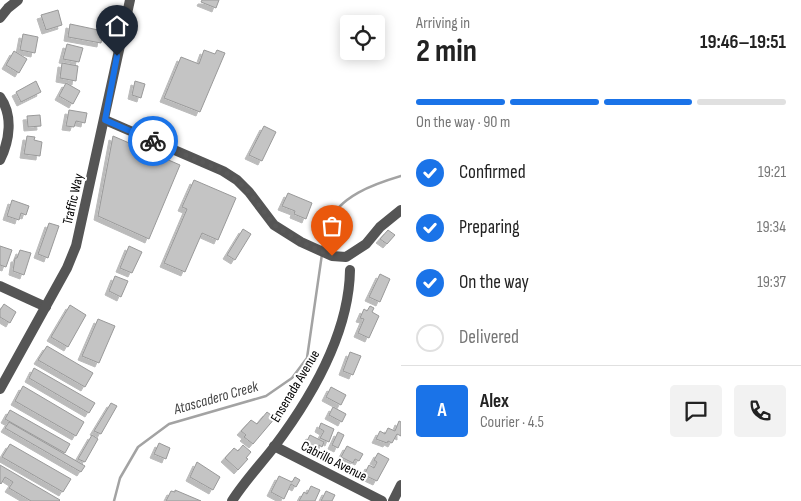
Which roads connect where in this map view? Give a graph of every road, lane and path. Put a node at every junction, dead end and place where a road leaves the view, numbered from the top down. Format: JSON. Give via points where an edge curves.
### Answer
{"nodes":[{"id":1,"x":18,"y":0,"type":"edge"},
{"id":2,"x":130,"y":0,"type":"edge"},
{"id":3,"x":0,"y":18,"type":"edge"},
{"id":4,"x":0,"y":96,"type":"edge"},
{"id":5,"x":105,"y":120,"type":"junction"},
{"id":6,"x":0,"y":160,"type":"edge"},
{"id":7,"x":401,"y":210,"type":"edge"},
{"id":8,"x":350,"y":270,"type":"dead end"},
{"id":9,"x":0,"y":286,"type":"edge"},
{"id":10,"x":46,"y":307,"type":"junction"},
{"id":11,"x":0,"y":389,"type":"edge"},
{"id":12,"x":274,"y":446,"type":"junction"},
{"id":13,"x":401,"y":485,"type":"edge"},
{"id":14,"x":232,"y":501,"type":"edge"},
{"id":15,"x":382,"y":501,"type":"edge"},
{"id":16,"x":394,"y":501,"type":"edge"}],
"edges":[{"from":1,"to":3,"type":"street"},
{"from":2,"to":5,"type":"street","name":"Traffic Way"},
{"from":4,"to":6,"type":"street","via":[[9,122],[6,148]]},
{"from":5,"to":7,"type":"street","via":[[223,171],[249,192],[274,225],[332,256],[346,257],[366,244]]},
{"from":5,"to":10,"type":"street","name":"Traffic Way","via":[[76,246]]},
{"from":8,"to":12,"type":"street","name":"Ensenada Avenue","via":[[347,298],[331,352],[302,405]]},
{"from":9,"to":10,"type":"street"},
{"from":10,"to":11,"type":"street","name":"Traffic Way"},
{"from":12,"to":14,"type":"street","name":"Ensenada Avenue"},
{"from":12,"to":15,"type":"street","name":"Cabrillo Avenue"},
{"from":13,"to":16,"type":"street"}]}
